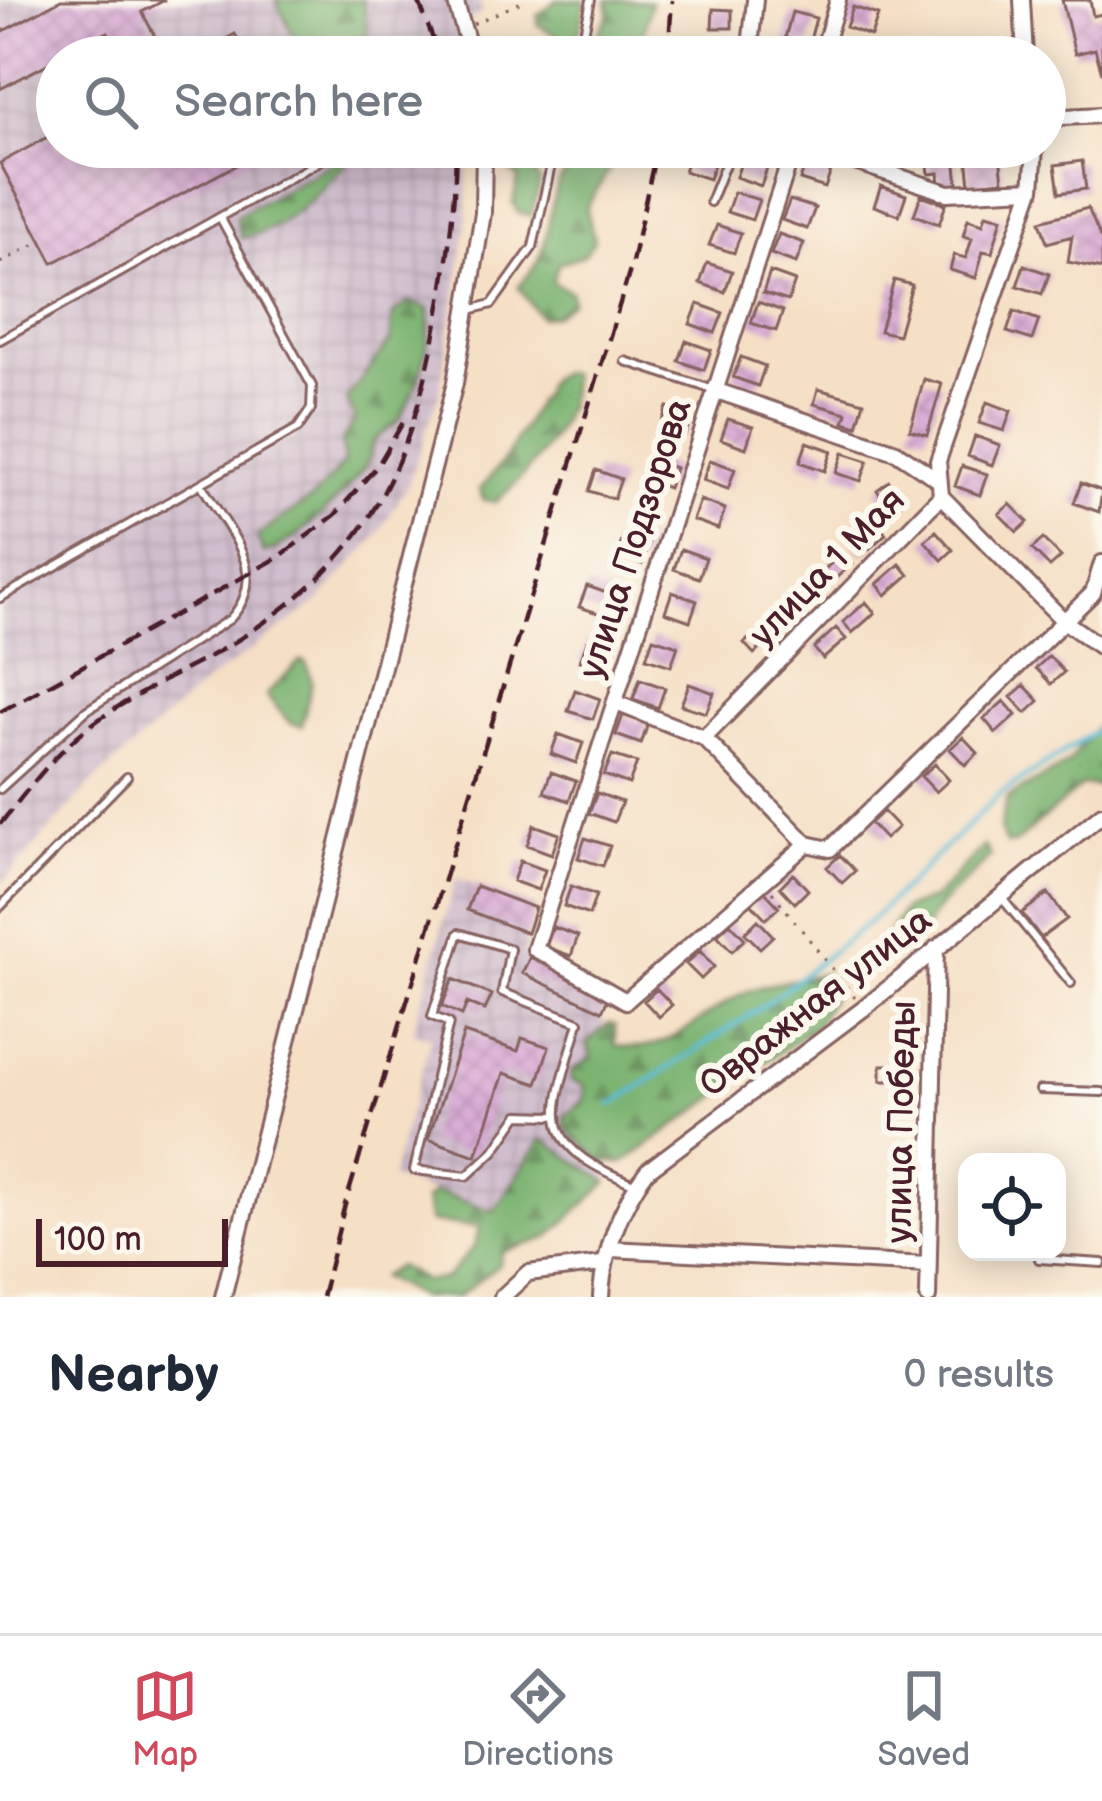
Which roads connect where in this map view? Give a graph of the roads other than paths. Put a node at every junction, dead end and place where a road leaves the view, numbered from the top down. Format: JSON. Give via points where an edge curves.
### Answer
{"nodes":[{"id":1,"x":455,"y":0,"type":"edge"},
{"id":2,"x":592,"y":0,"type":"edge"},
{"id":3,"x":755,"y":0,"type":"edge"},
{"id":4,"x":838,"y":0,"type":"edge"},
{"id":5,"x":1022,"y":0,"type":"edge"},
{"id":6,"x":468,"y":36,"type":"edge"},
{"id":7,"x":584,"y":36,"type":"edge"},
{"id":8,"x":751,"y":36,"type":"edge"},
{"id":9,"x":827,"y":36,"type":"edge"},
{"id":10,"x":1024,"y":36,"type":"edge"},
{"id":11,"x":1102,"y":115,"type":"edge"},
{"id":12,"x":1066,"y":117,"type":"edge"},
{"id":13,"x":309,"y":168,"type":"edge"},
{"id":14,"x":484,"y":168,"type":"edge"},
{"id":15,"x":550,"y":168,"type":"edge"},
{"id":16,"x":724,"y":168,"type":"edge"},
{"id":17,"x":787,"y":168,"type":"edge"},
{"id":18,"x":872,"y":168,"type":"edge"},
{"id":19,"x":896,"y":168,"type":"edge"},
{"id":20,"x":1034,"y":168,"type":"edge"},
{"id":21,"x":893,"y":175,"type":"junction"},
{"id":22,"x":1032,"y":189,"type":"junction"},
{"id":23,"x":710,"y":202,"type":"dead end"},
{"id":24,"x":221,"y":219,"type":"junction"},
{"id":25,"x":470,"y":310,"type":"junction"},
{"id":26,"x":0,"y":340,"type":"edge"},
{"id":27,"x":625,"y":361,"type":"dead end"},
{"id":28,"x":714,"y":390,"type":"junction"},
{"id":29,"x":937,"y":479,"type":"junction"},
{"id":30,"x":203,"y":487,"type":"junction"},
{"id":31,"x":941,"y":496,"type":"junction"},
{"id":32,"x":1102,"y":563,"type":"edge"},
{"id":33,"x":0,"y":598,"type":"edge"},
{"id":34,"x":1064,"y":621,"type":"junction"},
{"id":35,"x":1102,"y":648,"type":"edge"},
{"id":36,"x":616,"y":703,"type":"junction"},
{"id":37,"x":704,"y":738,"type":"junction"},
{"id":38,"x":127,"y":777,"type":"dead end"},
{"id":39,"x":0,"y":789,"type":"edge"},
{"id":40,"x":1102,"y":814,"type":"edge"},
{"id":41,"x":807,"y":844,"type":"junction"},
{"id":42,"x":1000,"y":896,"type":"junction"},
{"id":43,"x":0,"y":907,"type":"edge"},
{"id":44,"x":936,"y":948,"type":"junction"},
{"id":45,"x":1071,"y":983,"type":"dead end"},
{"id":46,"x":1040,"y":1090,"type":"dead end"},
{"id":47,"x":1102,"y":1092,"type":"edge"},
{"id":48,"x":552,"y":1116,"type":"junction"},
{"id":49,"x":636,"y":1185,"type":"junction"},
{"id":50,"x":606,"y":1257,"type":"junction"},
{"id":51,"x":1066,"y":1260,"type":"edge"},
{"id":52,"x":1102,"y":1262,"type":"edge"},
{"id":53,"x":929,"y":1264,"type":"junction"},
{"id":54,"x":223,"y":1297,"type":"edge"},
{"id":55,"x":502,"y":1297,"type":"edge"},
{"id":56,"x":601,"y":1297,"type":"edge"},
{"id":57,"x":928,"y":1297,"type":"edge"}],
"edges":[{"from":1,"to":6,"type":"street"},
{"from":2,"to":7,"type":"lane"},
{"from":3,"to":8,"type":"street"},
{"from":4,"to":9,"type":"street"},
{"from":5,"to":10,"type":"street"},
{"from":11,"to":12,"type":"street"},
{"from":13,"to":24,"type":"lane"},
{"from":14,"to":25,"type":"street"},
{"from":15,"to":25,"type":"lane","via":[[533,247],[492,304]]},
{"from":16,"to":23,"type":"lane"},
{"from":17,"to":28,"type":"street","name":"улица Подзорова"},
{"from":18,"to":21,"type":"street"},
{"from":19,"to":21,"type":"lane"},
{"from":20,"to":22,"type":"street","name":"улица 1 Мая"},
{"from":21,"to":22,"type":"street","via":[[948,193]]},
{"from":22,"to":29,"type":"street","name":"улица 1 Мая"},
{"from":24,"to":26,"type":"lane"},
{"from":24,"to":30,"type":"lane","via":[[312,386],[311,409],[298,428]]},
{"from":25,"to":54,"type":"street"},
{"from":27,"to":28,"type":"lane"},
{"from":28,"to":29,"type":"street","via":[[896,452]]},
{"from":28,"to":36,"type":"street","name":"улица Подзорова"},
{"from":29,"to":31,"type":"street","name":"улица 1 Мая"},
{"from":30,"to":33,"type":"lane"},
{"from":30,"to":39,"type":"lane","via":[[251,573],[248,600],[230,620],[87,710]]},
{"from":31,"to":34,"type":"street"},
{"from":31,"to":37,"type":"street","name":"улица 1 Мая"},
{"from":32,"to":34,"type":"street","via":[[1093,593]]},
{"from":34,"to":35,"type":"street"},
{"from":34,"to":41,"type":"street","via":[[830,849]]},
{"from":36,"to":37,"type":"street"},
{"from":36,"to":41,"type":"street","name":"улица Подзорова","via":[[535,949],[626,1001]]},
{"from":37,"to":41,"type":"street"},
{"from":38,"to":43,"type":"lane"},
{"from":40,"to":42,"type":"street","name":"Овражная улица"},
{"from":42,"to":44,"type":"street","name":"Овражная улица"},
{"from":42,"to":45,"type":"lane"},
{"from":44,"to":49,"type":"street","name":"Овражная улица"},
{"from":44,"to":53,"type":"street","name":"улица Победы"},
{"from":46,"to":47,"type":"lane"},
{"from":48,"to":48,"type":"lane","via":[[578,1022],[502,992],[511,949],[459,933],[432,1016],[449,1023],[414,1170],[467,1176],[519,1115]]},
{"from":48,"to":49,"type":"lane","via":[[562,1140]]},
{"from":49,"to":50,"type":"street","name":"Овражная улица"},
{"from":50,"to":53,"type":"street"},
{"from":50,"to":55,"type":"street","via":[[528,1273]]},
{"from":50,"to":56,"type":"street"},
{"from":51,"to":52,"type":"lane"},
{"from":53,"to":57,"type":"street","name":"улица Победы"}]}
